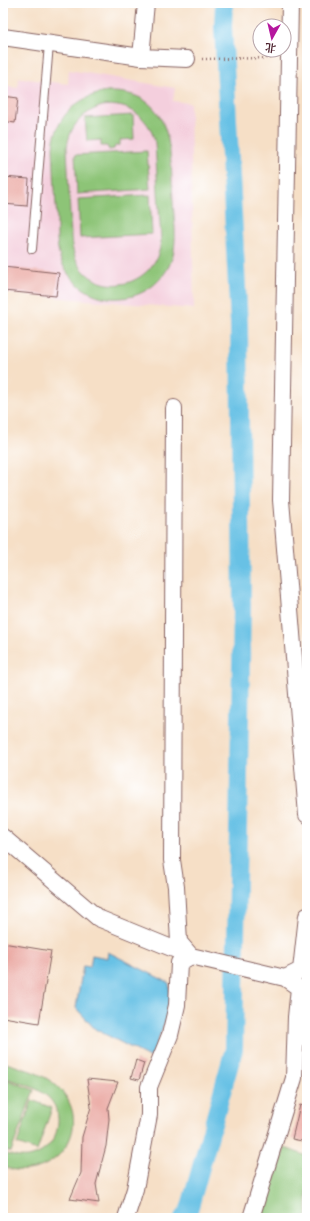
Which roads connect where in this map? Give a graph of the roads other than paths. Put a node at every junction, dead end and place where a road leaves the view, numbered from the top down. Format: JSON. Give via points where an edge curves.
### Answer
{"nodes":[{"id":1,"x":146,"y":3,"type":"edge"},
{"id":2,"x":290,"y":3,"type":"edge"},
{"id":3,"x":3,"y":38,"type":"edge"},
{"id":4,"x":49,"y":44,"type":"junction"},
{"id":5,"x":141,"y":57,"type":"junction"},
{"id":6,"x":187,"y":59,"type":"road end"},
{"id":7,"x":32,"y":249,"type":"dead end"},
{"id":8,"x":174,"y":408,"type":"dead end"},
{"id":9,"x":307,"y":815,"type":"edge"},
{"id":10,"x":3,"y":837,"type":"edge"},
{"id":11,"x":307,"y":916,"type":"edge"},
{"id":12,"x":190,"y":956,"type":"junction"},
{"id":13,"x":285,"y":978,"type":"junction"},
{"id":14,"x":301,"y":1080,"type":"edge"},
{"id":15,"x":126,"y":1218,"type":"edge"},
{"id":16,"x":251,"y":1218,"type":"edge"}],
"edges":[{"from":1,"to":5,"type":"street"},
{"from":2,"to":9,"type":"street","via":[[281,500]]},
{"from":3,"to":4,"type":"street"},
{"from":4,"to":5,"type":"street"},
{"from":4,"to":7,"type":"lane"},
{"from":5,"to":6,"type":"street"},
{"from":8,"to":12,"type":"street","via":[[172,860],[179,942]]},
{"from":10,"to":12,"type":"street","via":[[98,918]]},
{"from":11,"to":13,"type":"street","via":[[301,970]]},
{"from":12,"to":13,"type":"street"},
{"from":12,"to":15,"type":"street","via":[[180,963],[177,1005],[170,1035],[149,1088],[149,1115],[135,1189]]},
{"from":13,"to":14,"type":"street","via":[[299,988],[296,1017]]},
{"from":14,"to":16,"type":"street"}]}
